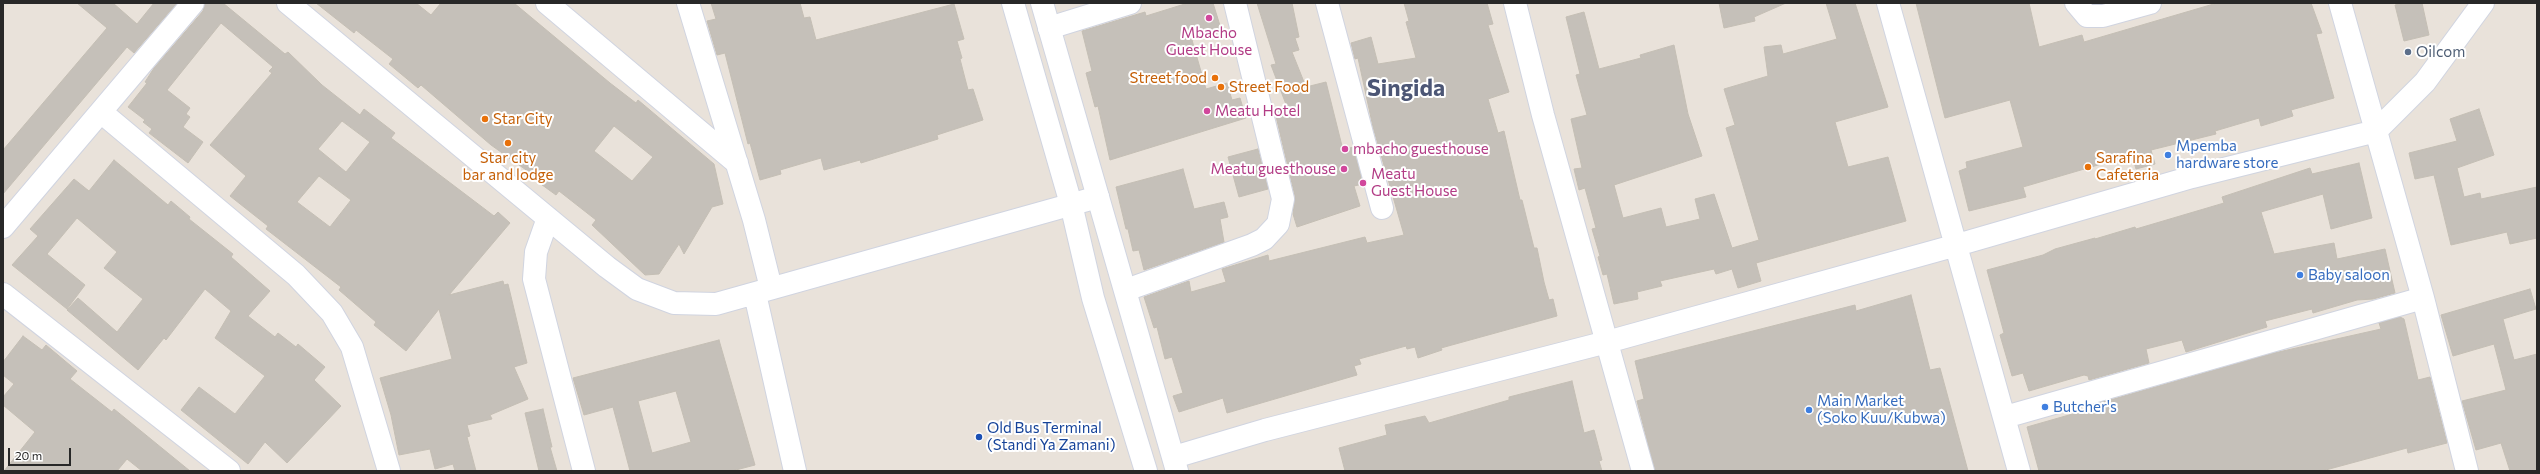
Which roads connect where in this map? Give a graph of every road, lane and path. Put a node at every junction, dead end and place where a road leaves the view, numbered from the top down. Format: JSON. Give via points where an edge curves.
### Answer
{"nodes":[{"id":1,"x":193,"y":3,"type":"edge"},
{"id":2,"x":547,"y":3,"type":"edge"},
{"id":3,"x":688,"y":3,"type":"edge"},
{"id":4,"x":1013,"y":3,"type":"edge"},
{"id":5,"x":1042,"y":3,"type":"edge"},
{"id":6,"x":1130,"y":3,"type":"edge"},
{"id":7,"x":1236,"y":3,"type":"edge"},
{"id":8,"x":1327,"y":3,"type":"edge"},
{"id":9,"x":1515,"y":3,"type":"edge"},
{"id":10,"x":1888,"y":3,"type":"edge"},
{"id":11,"x":2076,"y":3,"type":"edge"},
{"id":12,"x":2150,"y":3,"type":"edge"},
{"id":13,"x":2340,"y":3,"type":"edge"},
{"id":14,"x":2483,"y":3,"type":"edge"},
{"id":15,"x":295,"y":5,"type":"edge"},
{"id":16,"x":1050,"y":28,"type":"junction"},
{"id":17,"x":101,"y":112,"type":"junction"},
{"id":18,"x":2376,"y":131,"type":"junction"},
{"id":19,"x":737,"y":163,"type":"junction"},
{"id":20,"x":1098,"y":197,"type":"junction"},
{"id":21,"x":1071,"y":204,"type":"junction"},
{"id":22,"x":1382,"y":208,"type":"dead end"},
{"id":23,"x":548,"y":218,"type":"junction"},
{"id":24,"x":3,"y":227,"type":"edge"},
{"id":25,"x":1957,"y":245,"type":"junction"},
{"id":26,"x":1126,"y":290,"type":"junction"},
{"id":27,"x":763,"y":291,"type":"junction"},
{"id":28,"x":3,"y":294,"type":"edge"},
{"id":29,"x":2423,"y":298,"type":"junction"},
{"id":30,"x":1607,"y":342,"type":"junction"},
{"id":31,"x":2005,"y":416,"type":"junction"},
{"id":32,"x":1176,"y":464,"type":"edge"},
{"id":33,"x":229,"y":471,"type":"edge"},
{"id":34,"x":389,"y":471,"type":"edge"},
{"id":35,"x":584,"y":471,"type":"edge"},
{"id":36,"x":795,"y":471,"type":"edge"},
{"id":37,"x":1146,"y":471,"type":"edge"},
{"id":38,"x":1643,"y":471,"type":"edge"},
{"id":39,"x":2019,"y":471,"type":"edge"},
{"id":40,"x":2467,"y":471,"type":"edge"}],
"edges":[{"from":1,"to":17,"type":"street"},
{"from":2,"to":19,"type":"street"},
{"from":3,"to":19,"type":"street"},
{"from":4,"to":21,"type":"street"},
{"from":5,"to":16,"type":"street"},
{"from":6,"to":16,"type":"street"},
{"from":7,"to":26,"type":"street","via":[[1283,200],[1278,224],[1264,239],[1252,245]]},
{"from":8,"to":22,"type":"street"},
{"from":9,"to":30,"type":"street"},
{"from":10,"to":25,"type":"street"},
{"from":11,"to":12,"type":"street","via":[[2087,16],[2104,16]]},
{"from":13,"to":18,"type":"street"},
{"from":14,"to":18,"type":"street","via":[[2425,82]]},
{"from":15,"to":23,"type":"street"},
{"from":16,"to":20,"type":"street"},
{"from":17,"to":24,"type":"street"},
{"from":17,"to":34,"type":"street","via":[[296,275],[332,313],[352,347]]},
{"from":18,"to":25,"type":"street","via":[[2192,177]]},
{"from":18,"to":29,"type":"street"},
{"from":19,"to":27,"type":"street"},
{"from":20,"to":21,"type":"street"},
{"from":20,"to":26,"type":"street"},
{"from":21,"to":27,"type":"street"},
{"from":21,"to":37,"type":"street","via":[[1093,298]]},
{"from":23,"to":27,"type":"street","via":[[637,289],[674,303],[716,304]]},
{"from":23,"to":35,"type":"street","via":[[536,252],[534,279]]},
{"from":25,"to":30,"type":"street"},
{"from":25,"to":31,"type":"street"},
{"from":26,"to":32,"type":"street"},
{"from":27,"to":36,"type":"street"},
{"from":28,"to":33,"type":"street"},
{"from":29,"to":31,"type":"street"},
{"from":29,"to":40,"type":"street"},
{"from":30,"to":32,"type":"street","via":[[1265,430]]},
{"from":30,"to":38,"type":"street"},
{"from":31,"to":39,"type":"street"}]}
